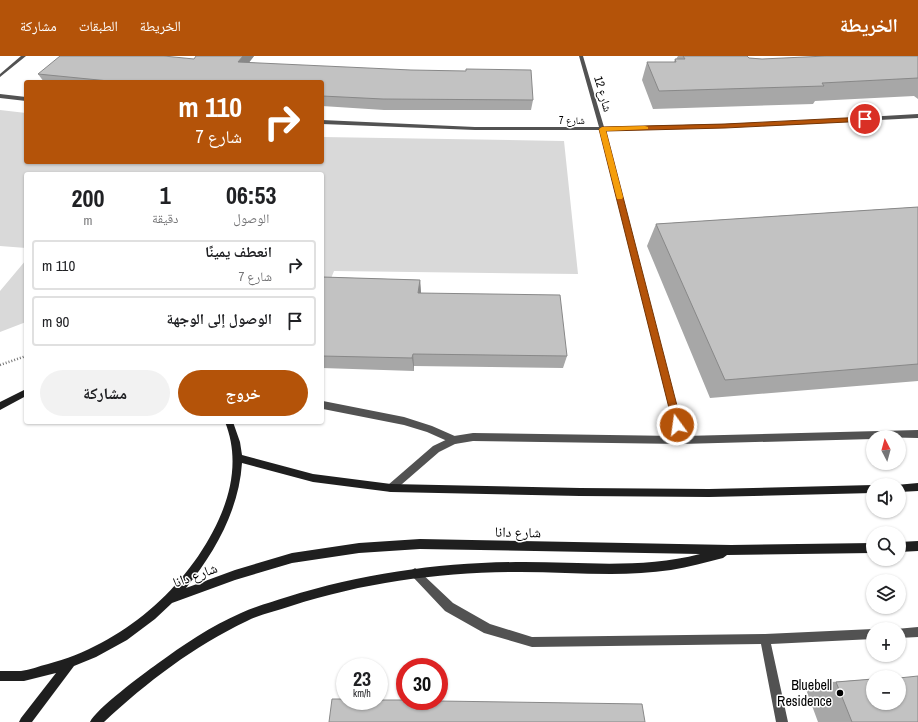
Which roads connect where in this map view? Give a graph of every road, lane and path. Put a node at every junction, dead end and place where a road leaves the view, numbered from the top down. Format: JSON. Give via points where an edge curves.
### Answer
{"nodes":[{"id":1,"x":24,"y":56,"type":"edge"},
{"id":2,"x":581,"y":56,"type":"edge"},
{"id":3,"x":0,"y":76,"type":"edge"},
{"id":4,"x":0,"y":96,"type":"edge"},
{"id":5,"x":24,"y":99,"type":"edge"},
{"id":6,"x":918,"y":116,"type":"edge"},
{"id":7,"x":324,"y":122,"type":"edge"},
{"id":8,"x":602,"y":129,"type":"junction"},
{"id":9,"x":24,"y":357,"type":"edge"},
{"id":10,"x":0,"y":365,"type":"edge"},
{"id":11,"x":24,"y":393,"type":"edge"},
{"id":12,"x":324,"y":404,"type":"edge"},
{"id":13,"x":0,"y":406,"type":"edge"},
{"id":14,"x":230,"y":424,"type":"edge"},
{"id":15,"x":918,"y":434,"type":"edge"},
{"id":16,"x":454,"y":440,"type":"junction"},
{"id":17,"x":681,"y":440,"type":"junction"},
{"id":18,"x":238,"y":458,"type":"junction"},
{"id":19,"x":918,"y":487,"type":"edge"},
{"id":20,"x":391,"y":488,"type":"junction"},
{"id":21,"x":906,"y":488,"type":"edge"},
{"id":22,"x":866,"y":489,"type":"edge"},
{"id":23,"x":918,"y":546,"type":"edge"},
{"id":24,"x":906,"y":547,"type":"edge"},
{"id":25,"x":866,"y":548,"type":"edge"},
{"id":26,"x":731,"y":550,"type":"junction"},
{"id":27,"x":415,"y":573,"type":"junction"},
{"id":28,"x":170,"y":599,"type":"junction"},
{"id":29,"x":918,"y":632,"type":"edge"},
{"id":30,"x":906,"y":633,"type":"edge"},
{"id":31,"x":866,"y":634,"type":"edge"},
{"id":32,"x":765,"y":639,"type":"junction"},
{"id":33,"x":70,"y":663,"type":"junction"},
{"id":34,"x":0,"y":676,"type":"edge"},
{"id":35,"x":25,"y":722,"type":"edge"},
{"id":36,"x":96,"y":722,"type":"edge"},
{"id":37,"x":782,"y":722,"type":"edge"}],
"edges":[{"from":1,"to":3,"type":"street"},
{"from":2,"to":8,"type":"street","name":"شارع 12"},
{"from":4,"to":5,"type":"street"},
{"from":6,"to":8,"type":"street","name":"شارع 7","via":[[733,126]]},
{"from":7,"to":8,"type":"street","name":"شارع 7","via":[[497,129]]},
{"from":8,"to":17,"type":"street","name":"شارع 12"},
{"from":9,"to":10,"type":"path"},
{"from":11,"to":13,"type":"street"},
{"from":12,"to":16,"type":"street","via":[[404,421]]},
{"from":14,"to":18,"type":"street"},
{"from":15,"to":17,"type":"street"},
{"from":16,"to":17,"type":"street","via":[[473,437]]},
{"from":16,"to":20,"type":"street","via":[[436,449]]},
{"from":18,"to":20,"type":"street","via":[[313,478]]},
{"from":18,"to":28,"type":"street","via":[[234,491],[222,526],[201,564]]},
{"from":19,"to":21,"type":"street"},
{"from":20,"to":22,"type":"street","via":[[701,493]]},
{"from":23,"to":24,"type":"street"},
{"from":25,"to":26,"type":"street","name":"شارع دانا"},
{"from":26,"to":27,"type":"street","via":[[665,566],[470,568]]},
{"from":26,"to":28,"type":"street","name":"شارع دانا","via":[[420,544],[359,548],[292,558],[235,575]]},
{"from":27,"to":32,"type":"street","via":[[449,607],[488,629],[532,642]]},
{"from":27,"to":36,"type":"street","via":[[359,582],[245,616],[187,648],[127,692]]},
{"from":28,"to":33,"type":"street","via":[[140,624],[106,646]]},
{"from":29,"to":30,"type":"street"},
{"from":31,"to":32,"type":"street"},
{"from":32,"to":37,"type":"street"},
{"from":33,"to":34,"type":"street","via":[[26,675]]},
{"from":33,"to":35,"type":"street"}]}
